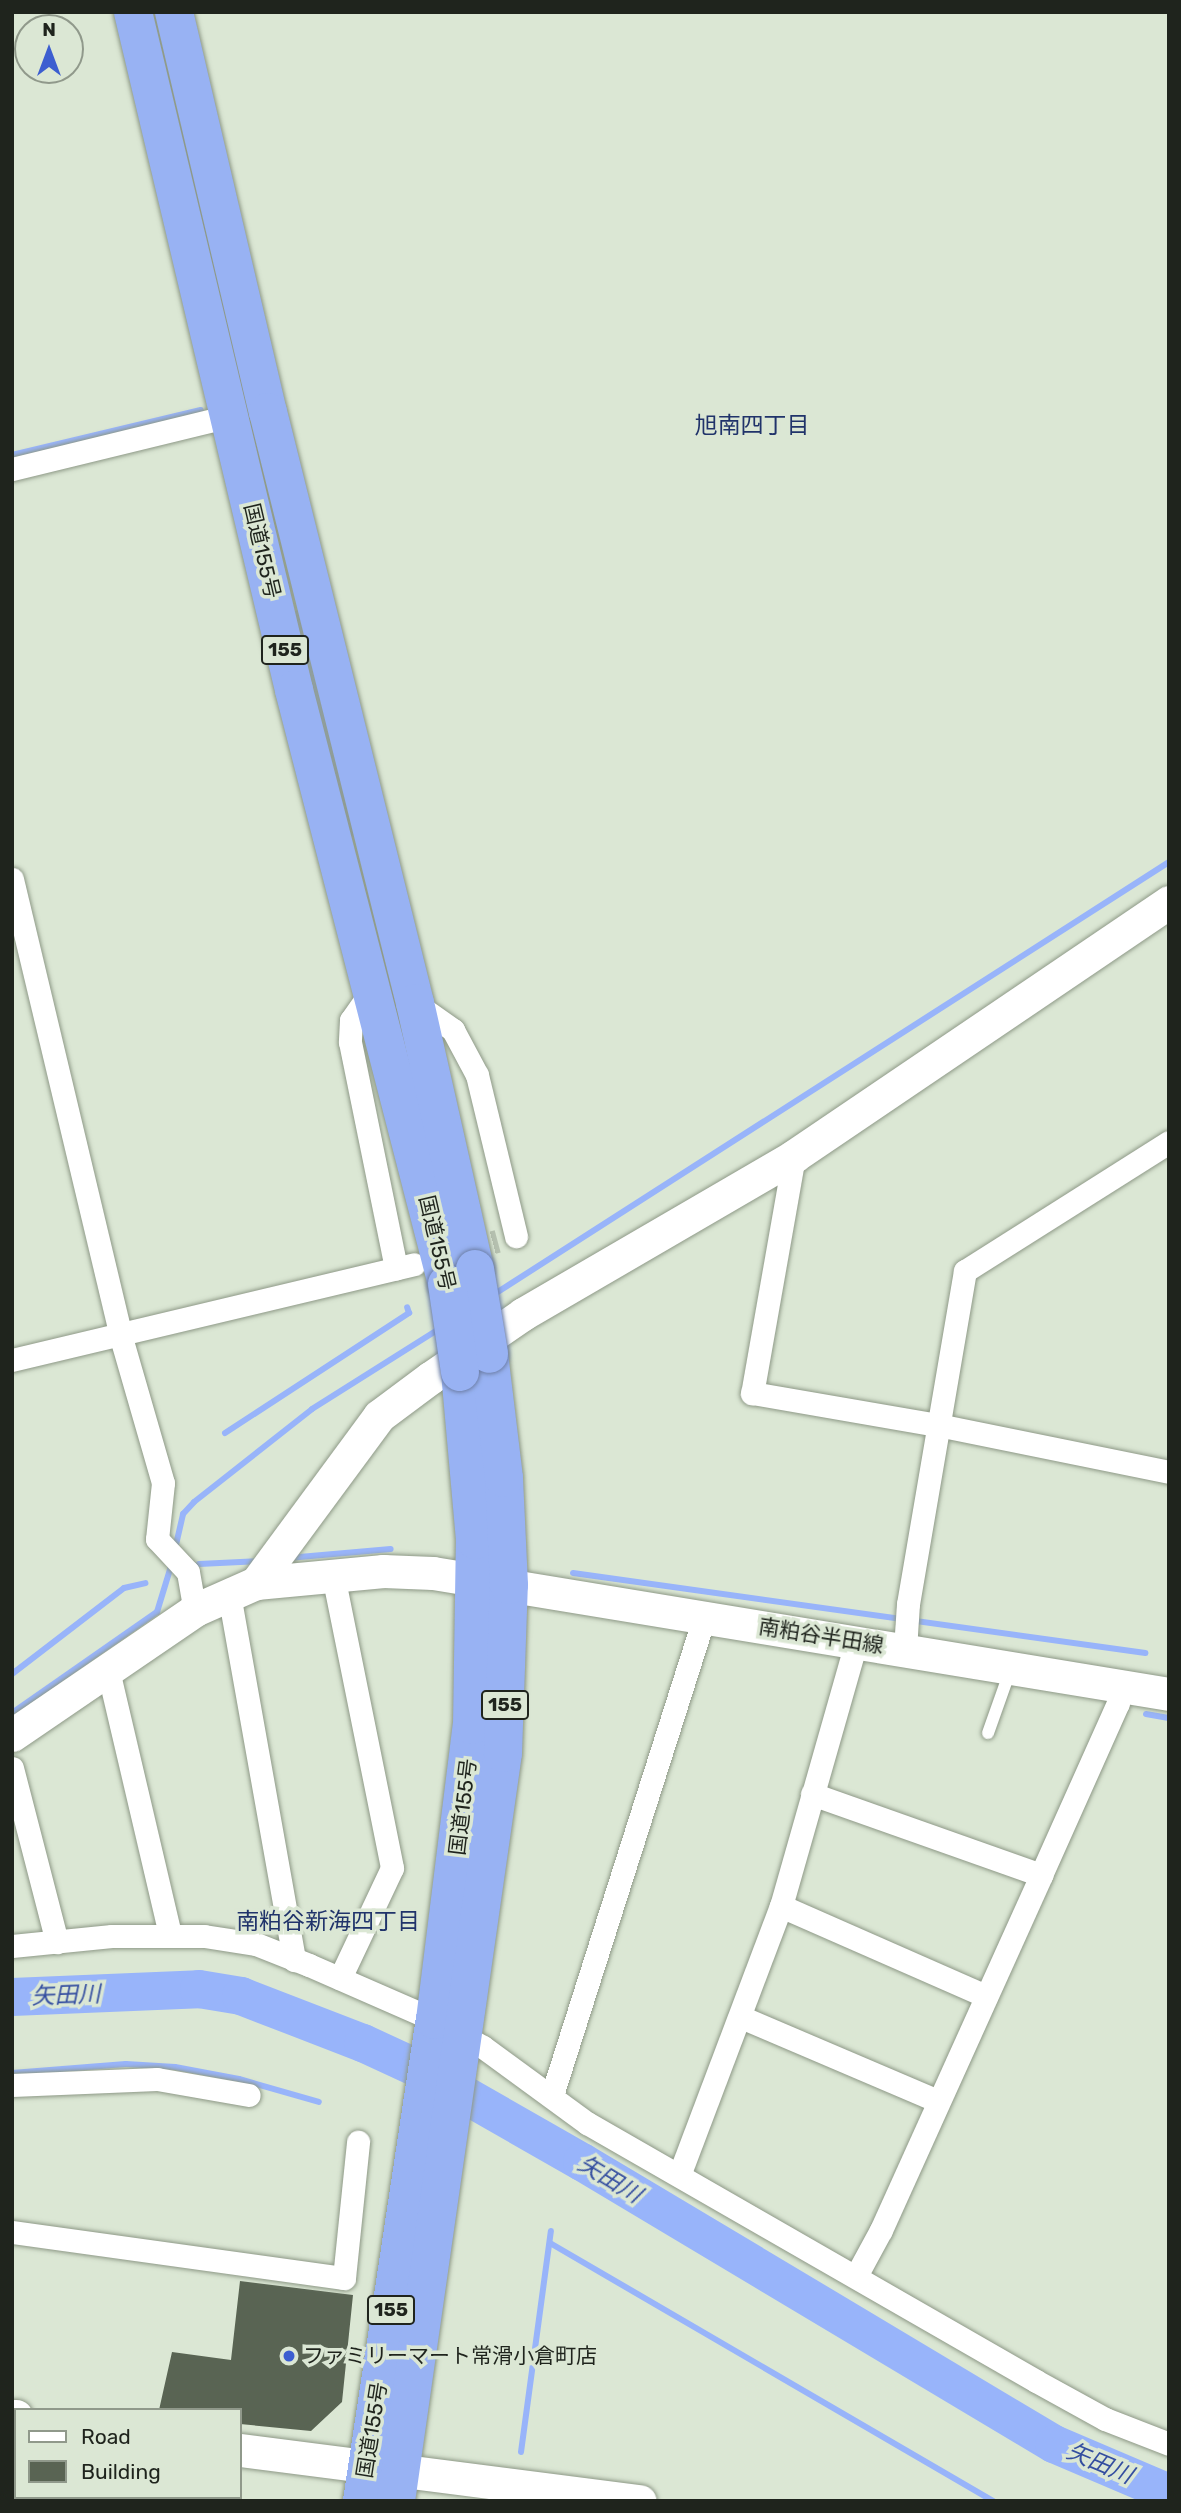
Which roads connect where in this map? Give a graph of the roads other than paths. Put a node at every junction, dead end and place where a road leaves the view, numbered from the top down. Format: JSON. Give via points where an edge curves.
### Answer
{"nodes":[{"id":1,"x":133,"y":12,"type":"edge"},
{"id":2,"x":174,"y":12,"type":"edge"},
{"id":3,"x":230,"y":416,"type":"junction"},
{"id":4,"x":12,"y":469,"type":"edge"},
{"id":5,"x":12,"y":879,"type":"edge"},
{"id":6,"x":1169,"y":902,"type":"edge"},
{"id":7,"x":19,"y":933,"type":"edge"},
{"id":8,"x":370,"y":993,"type":"junction"},
{"id":9,"x":415,"y":1003,"type":"junction"},
{"id":10,"x":1169,"y":1142,"type":"edge"},
{"id":11,"x":794,"y":1156,"type":"junction"},
{"id":12,"x":516,"y":1236,"type":"dead end"},
{"id":13,"x":461,"y":1276,"type":"junction"},
{"id":14,"x":120,"y":1334,"type":"junction"},
{"id":15,"x":12,"y":1360,"type":"edge"},
{"id":16,"x":938,"y":1425,"type":"junction"},
{"id":17,"x":1169,"y":1472,"type":"edge"},
{"id":18,"x":333,"y":1575,"type":"junction"},
{"id":19,"x":492,"y":1583,"type":"junction"},
{"id":20,"x":242,"y":1588,"type":"junction"},
{"id":21,"x":195,"y":1610,"type":"junction"},
{"id":22,"x":704,"y":1618,"type":"junction"},
{"id":23,"x":856,"y":1642,"type":"junction"},
{"id":24,"x":905,"y":1650,"type":"junction"},
{"id":25,"x":1011,"y":1668,"type":"junction"},
{"id":26,"x":108,"y":1670,"type":"junction"},
{"id":27,"x":1121,"y":1686,"type":"junction"},
{"id":28,"x":1169,"y":1694,"type":"edge"},
{"id":29,"x":988,"y":1733,"type":"dead end"},
{"id":30,"x":12,"y":1735,"type":"edge"},
{"id":31,"x":12,"y":1768,"type":"edge"},
{"id":32,"x":812,"y":1794,"type":"junction"},
{"id":33,"x":1041,"y":1875,"type":"junction"},
{"id":34,"x":781,"y":1906,"type":"junction"},
{"id":35,"x":170,"y":1935,"type":"junction"},
{"id":36,"x":57,"y":1942,"type":"junction"},
{"id":37,"x":12,"y":1946,"type":"edge"},
{"id":38,"x":294,"y":1960,"type":"junction"},
{"id":39,"x":340,"y":1979,"type":"junction"},
{"id":40,"x":986,"y":1997,"type":"junction"},
{"id":41,"x":741,"y":2017,"type":"junction"},
{"id":42,"x":448,"y":2037,"type":"junction"},
{"id":43,"x":12,"y":2085,"type":"edge"},
{"id":44,"x":249,"y":2095,"type":"dead end"},
{"id":45,"x":552,"y":2095,"type":"junction"},
{"id":46,"x":938,"y":2101,"type":"junction"},
{"id":47,"x":358,"y":2142,"type":"dead end"},
{"id":48,"x":680,"y":2173,"type":"junction"},
{"id":49,"x":12,"y":2232,"type":"edge"},
{"id":50,"x":856,"y":2276,"type":"junction"},
{"id":51,"x":1169,"y":2444,"type":"edge"},
{"id":52,"x":242,"y":2450,"type":"edge"},
{"id":53,"x":381,"y":2484,"type":"edge"},
{"id":54,"x":640,"y":2501,"type":"edge"}],
"edges":[{"from":1,"to":3,"type":"highway","name":"国道155号","number":"155"},
{"from":2,"to":9,"type":"highway","name":"国道155号","number":"155"},
{"from":3,"to":4,"type":"street"},
{"from":3,"to":8,"type":"highway","name":"国道155号","number":"155"},
{"from":5,"to":7,"type":"street"},
{"from":6,"to":11,"type":"street"},
{"from":7,"to":14,"type":"street"},
{"from":8,"to":13,"type":"highway","name":"国道155号","number":"155"},
{"from":8,"to":14,"type":"street","via":[[351,1020],[350,1042],[405,1266]]},
{"from":9,"to":12,"type":"street","via":[[453,1030],[477,1075]]},
{"from":9,"to":13,"type":"highway","name":"国道155号","number":"155"},
{"from":10,"to":16,"type":"street","via":[[965,1271]]},
{"from":11,"to":16,"type":"street","via":[[752,1393]]},
{"from":11,"to":20,"type":"street","via":[[523,1314],[379,1416]]},
{"from":13,"to":19,"type":"highway","name":"国道155号","number":"155","bridge":true,"via":[[474,1363],[472,1484]]},
{"from":14,"to":15,"type":"street"},
{"from":14,"to":21,"type":"street","via":[[163,1483],[157,1539],[188,1572]]},
{"from":16,"to":17,"type":"street"},
{"from":16,"to":24,"type":"street","via":[[908,1604]]},
{"from":18,"to":19,"type":"street","name":"南粕谷半田線","via":[[433,1573]]},
{"from":18,"to":20,"type":"street","name":"南粕谷半田線"},
{"from":18,"to":39,"type":"street","via":[[392,1868]]},
{"from":19,"to":22,"type":"street","name":"南粕谷半田線"},
{"from":19,"to":42,"type":"highway","name":"国道155号","number":"155","via":[[472,1725]]},
{"from":20,"to":21,"type":"street"},
{"from":20,"to":38,"type":"street"},
{"from":21,"to":26,"type":"street"},
{"from":22,"to":23,"type":"street","name":"南粕谷半田線"},
{"from":22,"to":45,"type":"street"},
{"from":23,"to":24,"type":"street","name":"南粕谷半田線"},
{"from":23,"to":32,"type":"street"},
{"from":24,"to":25,"type":"street","name":"南粕谷半田線"},
{"from":25,"to":27,"type":"street","name":"南粕谷半田線"},
{"from":25,"to":29,"type":"lane"},
{"from":26,"to":30,"type":"street"},
{"from":26,"to":35,"type":"street"},
{"from":27,"to":28,"type":"street","name":"南粕谷半田線"},
{"from":27,"to":33,"type":"street","via":[[1118,1703]]},
{"from":31,"to":36,"type":"street"},
{"from":32,"to":33,"type":"street"},
{"from":32,"to":34,"type":"street"},
{"from":33,"to":40,"type":"street"},
{"from":34,"to":40,"type":"street"},
{"from":34,"to":41,"type":"street"},
{"from":35,"to":36,"type":"street"},
{"from":35,"to":38,"type":"street","via":[[232,1939]]},
{"from":36,"to":37,"type":"street"},
{"from":38,"to":39,"type":"street"},
{"from":39,"to":42,"type":"street"},
{"from":40,"to":46,"type":"street"},
{"from":41,"to":46,"type":"street"},
{"from":41,"to":48,"type":"street"},
{"from":42,"to":45,"type":"street"},
{"from":42,"to":53,"type":"highway","name":"国道155号","number":"155"},
{"from":43,"to":44,"type":"street","via":[[157,2080]]},
{"from":45,"to":48,"type":"street","via":[[587,2123]]},
{"from":46,"to":50,"type":"street"},
{"from":47,"to":49,"type":"street","via":[[344,2278]]},
{"from":48,"to":50,"type":"street"},
{"from":50,"to":51,"type":"street","via":[[1105,2419]]},
{"from":52,"to":53,"type":"street"},
{"from":53,"to":54,"type":"street"}]}
